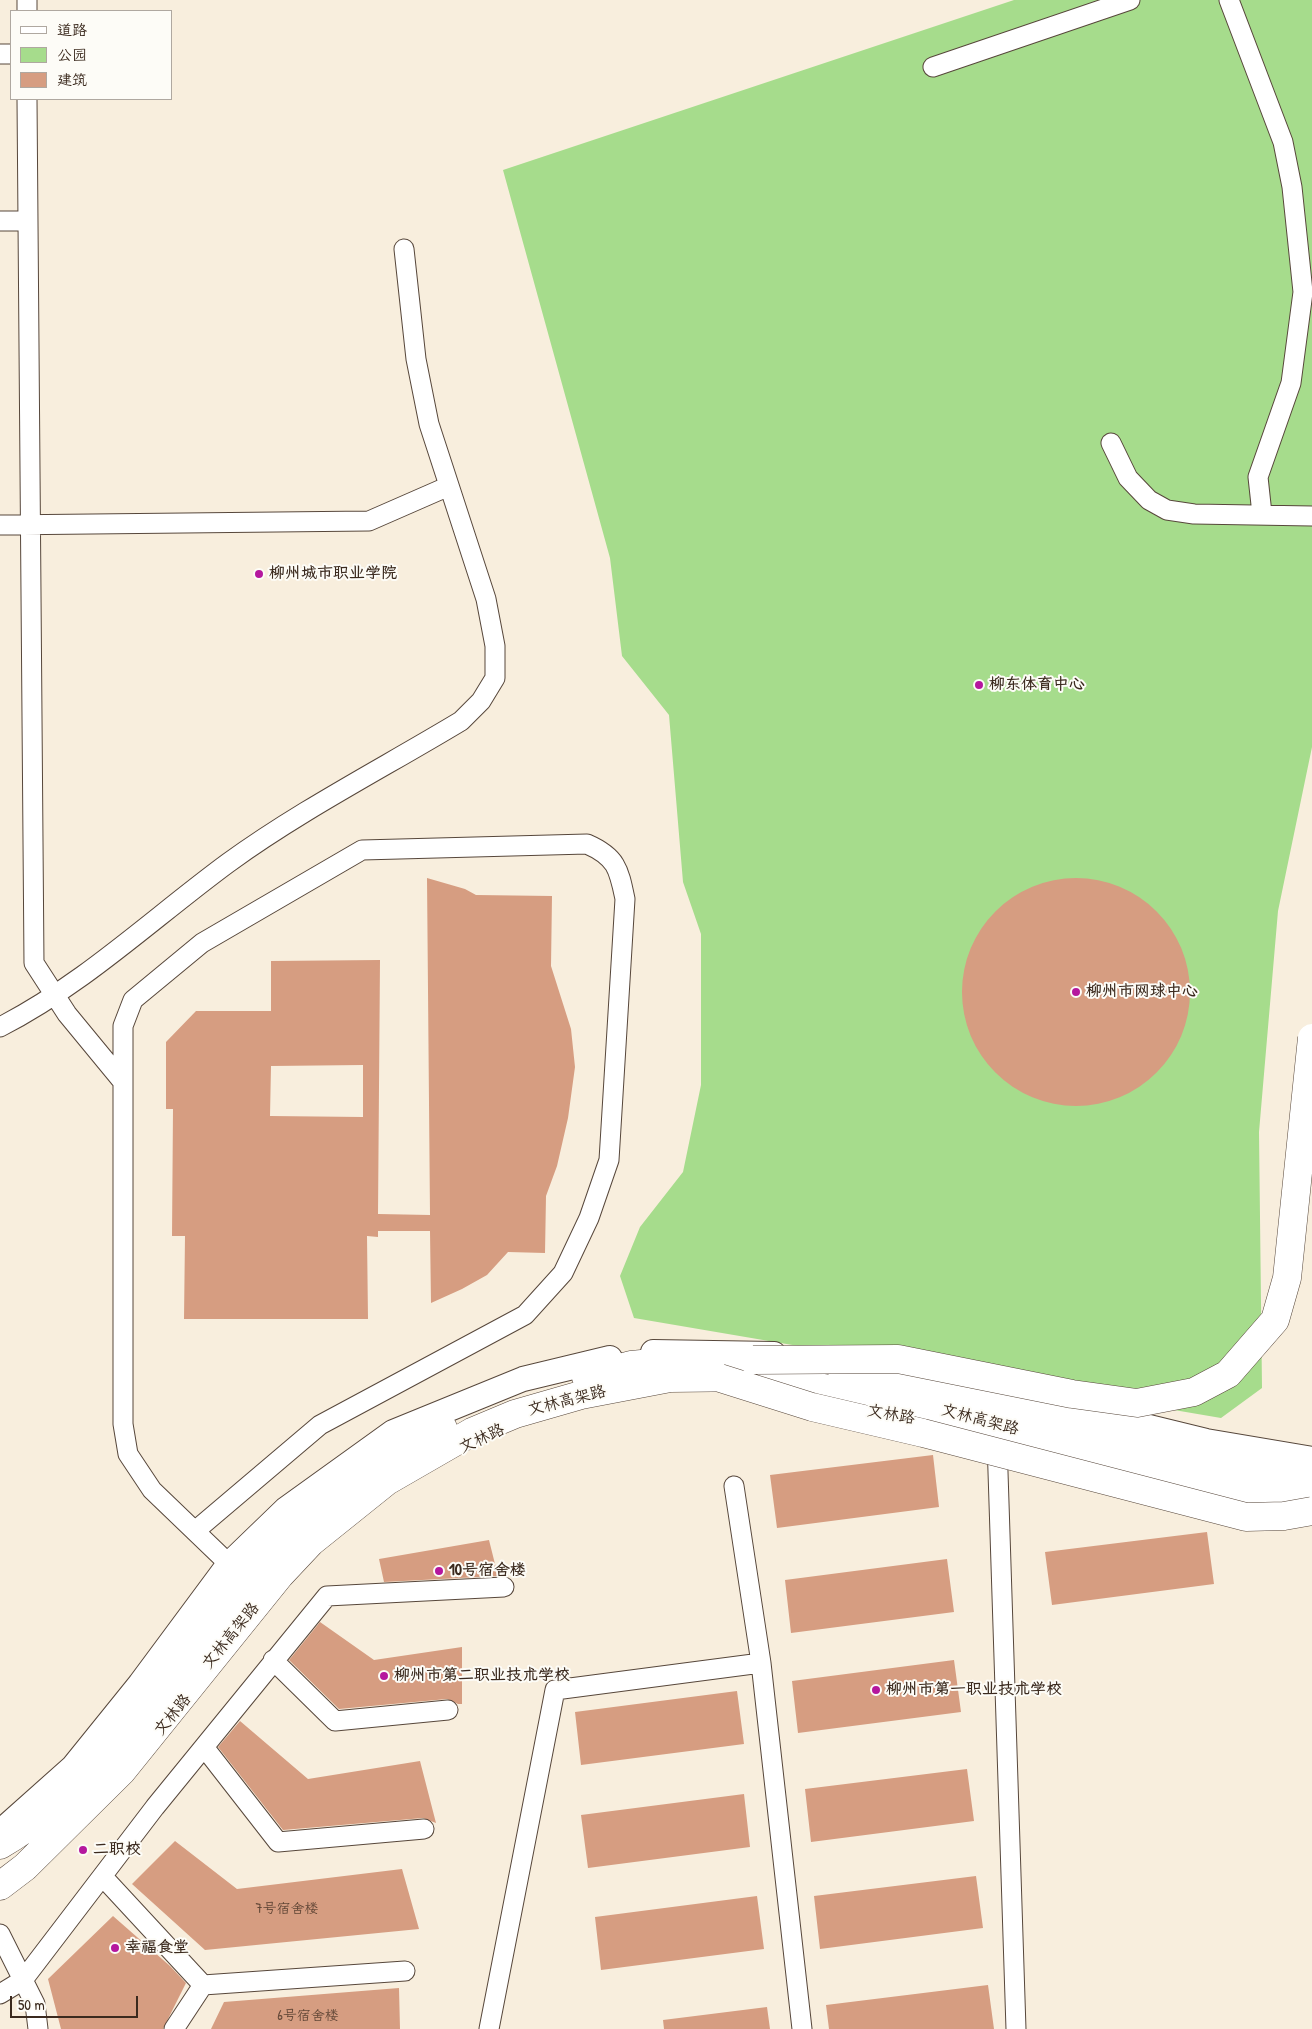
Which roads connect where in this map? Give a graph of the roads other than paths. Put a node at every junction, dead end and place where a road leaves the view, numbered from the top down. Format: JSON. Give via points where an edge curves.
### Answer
{"nodes":[{"id":1,"x":1130,"y":0,"type":"edge"},
{"id":2,"x":1229,"y":0,"type":"edge"},
{"id":3,"x":933,"y":67,"type":"dead end"},
{"id":4,"x":28,"y":100,"type":"edge"},
{"id":5,"x":0,"y":221,"type":"edge"},
{"id":6,"x":28,"y":221,"type":"junction"},
{"id":7,"x":404,"y":249,"type":"dead end"},
{"id":8,"x":1111,"y":443,"type":"dead end"},
{"id":9,"x":449,"y":486,"type":"junction"},
{"id":10,"x":1262,"y":514,"type":"junction"},
{"id":11,"x":1312,"y":516,"type":"edge"},
{"id":12,"x":0,"y":525,"type":"edge"},
{"id":13,"x":31,"y":525,"type":"junction"},
{"id":14,"x":54,"y":995,"type":"junction"},
{"id":15,"x":0,"y":1027,"type":"edge"},
{"id":16,"x":1312,"y":1038,"type":"edge"},
{"id":17,"x":123,"y":1082,"type":"junction"},
{"id":18,"x":753,"y":1360,"type":"junction"},
{"id":19,"x":720,"y":1378,"type":"junction"},
{"id":20,"x":997,"y":1440,"type":"junction"},
{"id":21,"x":1312,"y":1459,"type":"edge"},
{"id":22,"x":1312,"y":1477,"type":"edge"},
{"id":23,"x":734,"y":1486,"type":"dead end"},
{"id":24,"x":1312,"y":1500,"type":"edge"},
{"id":25,"x":1312,"y":1511,"type":"edge"},
{"id":26,"x":195,"y":1531,"type":"junction"},
{"id":27,"x":229,"y":1564,"type":"junction"},
{"id":28,"x":504,"y":1587,"type":"dead end"},
{"id":29,"x":273,"y":1660,"type":"junction"},
{"id":30,"x":761,"y":1663,"type":"junction"},
{"id":31,"x":448,"y":1710,"type":"dead end"},
{"id":32,"x":204,"y":1746,"type":"junction"},
{"id":33,"x":424,"y":1829,"type":"dead end"},
{"id":34,"x":0,"y":1832,"type":"edge"},
{"id":35,"x":0,"y":1845,"type":"edge"},
{"id":36,"x":103,"y":1877,"type":"junction"},
{"id":37,"x":0,"y":1886,"type":"edge"},
{"id":38,"x":0,"y":1898,"type":"edge"},
{"id":39,"x":0,"y":1934,"type":"edge"},
{"id":40,"x":405,"y":1971,"type":"dead end"},
{"id":41,"x":23,"y":1980,"type":"junction"},
{"id":42,"x":203,"y":1985,"type":"junction"},
{"id":43,"x":0,"y":1994,"type":"edge"},
{"id":44,"x":38,"y":2029,"type":"edge"},
{"id":45,"x":174,"y":2029,"type":"edge"},
{"id":46,"x":489,"y":2029,"type":"edge"},
{"id":47,"x":802,"y":2029,"type":"edge"},
{"id":48,"x":1016,"y":2029,"type":"edge"}],
"edges":[{"from":1,"to":3,"type":"street"},
{"from":2,"to":10,"type":"street","via":[[1283,142],[1292,186],[1303,292],[1291,383],[1258,477]]},
{"from":4,"to":6,"type":"street"},
{"from":5,"to":6,"type":"street"},
{"from":6,"to":13,"type":"street"},
{"from":7,"to":9,"type":"street","via":[[416,359],[429,424]]},
{"from":8,"to":10,"type":"street","via":[[1128,478],[1149,500],[1168,510],[1194,514]]},
{"from":9,"to":13,"type":"street","via":[[370,521]]},
{"from":9,"to":14,"type":"street","via":[[486,599],[495,646],[495,678],[481,701],[461,721],[299,816],[228,863],[109,958]]},
{"from":10,"to":11,"type":"street"},
{"from":12,"to":13,"type":"street"},
{"from":13,"to":14,"type":"street","via":[[34,962]]},
{"from":14,"to":15,"type":"street"},
{"from":14,"to":17,"type":"street"},
{"from":16,"to":18,"type":"highway","bridge":true,"via":[[1286,1278],[1275,1320],[1228,1374],[1194,1392],[1137,1403],[1072,1394],[898,1359]]},
{"from":17,"to":26,"type":"street","via":[[122,1424],[128,1454],[140,1473],[152,1490]]},
{"from":17,"to":26,"type":"street","via":[[123,1026],[133,1000],[202,943],[362,850],[587,844],[605,852],[620,872],[625,899],[609,1160],[563,1273],[525,1315],[320,1424]]},
{"from":18,"to":22,"type":"highway","name":"文林高架路","bridge":true,"via":[[838,1365],[893,1376],[1181,1453]]},
{"from":18,"to":35,"type":"highway","name":"文林高架路","via":[[686,1360],[630,1365],[473,1412],[382,1461],[333,1496],[284,1540],[233,1598],[116,1746],[75,1788],[18,1835]]},
{"from":19,"to":24,"type":"highway","name":"文林高架路","via":[[755,1377],[918,1403],[1177,1474]]},
{"from":19,"to":25,"type":"highway","bridge":true,"via":[[812,1407],[1246,1516],[1284,1516]]},
{"from":19,"to":37,"type":"highway","name":"文林高架路","via":[[670,1378],[581,1395],[515,1414],[472,1432],[386,1481],[311,1542],[286,1568],[122,1771],[26,1867]]},
{"from":20,"to":25,"type":"main road","name":"文林路"},
{"from":20,"to":38,"type":"main road","name":"文林路","via":[[903,1416],[671,1384],[551,1408],[420,1468],[291,1569],[136,1760],[89,1813]]},
{"from":20,"to":48,"type":"street"},
{"from":21,"to":27,"type":"main road","via":[[1206,1441],[868,1359],[763,1353],[635,1352],[523,1379],[393,1432],[286,1509]]},
{"from":23,"to":30,"type":"street"},
{"from":26,"to":27,"type":"street"},
{"from":27,"to":34,"type":"main road","via":[[74,1767]]},
{"from":28,"to":29,"type":"street","via":[[327,1596]]},
{"from":29,"to":31,"type":"street","via":[[335,1721]]},
{"from":29,"to":32,"type":"street"},
{"from":30,"to":46,"type":"street","via":[[556,1690]]},
{"from":30,"to":47,"type":"street"},
{"from":32,"to":33,"type":"street","via":[[278,1842]]},
{"from":32,"to":36,"type":"street"},
{"from":36,"to":41,"type":"street"},
{"from":36,"to":42,"type":"street"},
{"from":39,"to":41,"type":"street"},
{"from":40,"to":42,"type":"street"},
{"from":41,"to":43,"type":"street"},
{"from":41,"to":44,"type":"street","via":[[36,2004]]},
{"from":42,"to":45,"type":"street"}]}
